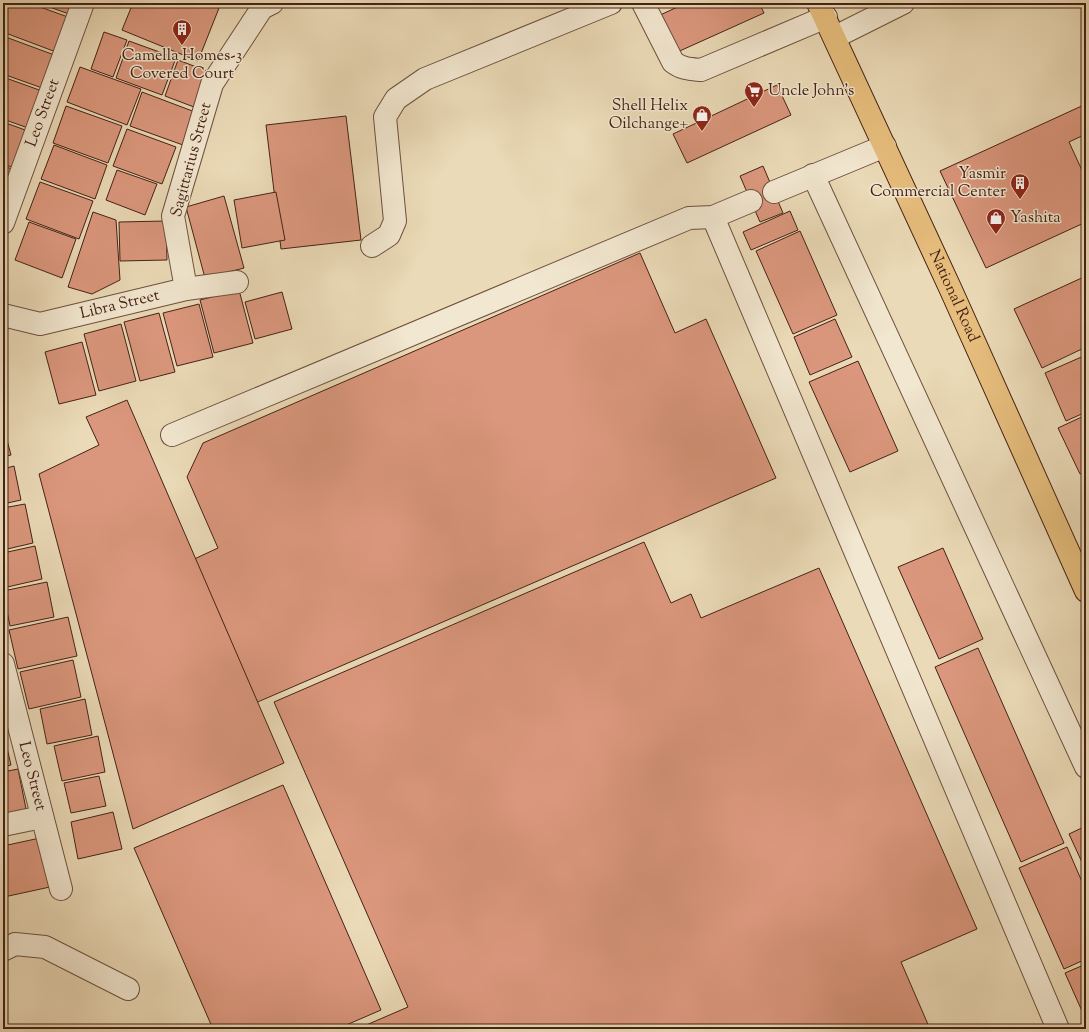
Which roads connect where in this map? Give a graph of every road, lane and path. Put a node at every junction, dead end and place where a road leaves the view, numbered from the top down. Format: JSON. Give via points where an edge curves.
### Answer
{"nodes":[{"id":1,"x":83,"y":3,"type":"edge"},
{"id":2,"x":272,"y":3,"type":"edge"},
{"id":3,"x":611,"y":3,"type":"edge"},
{"id":4,"x":643,"y":3,"type":"edge"},
{"id":5,"x":903,"y":3,"type":"edge"},
{"id":6,"x":822,"y":10,"type":"edge"},
{"id":7,"x":835,"y":37,"type":"junction"},
{"id":8,"x":884,"y":146,"type":"junction"},
{"id":9,"x":813,"y":175,"type":"junction"},
{"id":10,"x":774,"y":192,"type":"dead end"},
{"id":11,"x":751,"y":201,"type":"dead end"},
{"id":12,"x":713,"y":217,"type":"junction"},
{"id":13,"x":3,"y":223,"type":"edge"},
{"id":14,"x":372,"y":246,"type":"dead end"},
{"id":15,"x":237,"y":282,"type":"dead end"},
{"id":16,"x":186,"y":289,"type":"junction"},
{"id":17,"x":3,"y":315,"type":"edge"},
{"id":18,"x":172,"y":435,"type":"dead end"},
{"id":19,"x":1086,"y":591,"type":"edge"},
{"id":20,"x":3,"y":664,"type":"edge"},
{"id":21,"x":1086,"y":768,"type":"edge"},
{"id":22,"x":42,"y":818,"type":"junction"},
{"id":23,"x":3,"y":825,"type":"edge"},
{"id":24,"x":61,"y":889,"type":"dead end"},
{"id":25,"x":3,"y":950,"type":"edge"},
{"id":26,"x":128,"y":989,"type":"dead end"},
{"id":27,"x":1058,"y":1029,"type":"edge"}],
"edges":[{"from":1,"to":13,"type":"street","name":"Leo Street"},
{"from":2,"to":16,"type":"street","name":"Sagittarius Street","via":[[262,8],[212,84],[173,216]]},
{"from":3,"to":14,"type":"street","via":[[425,79],[396,99],[385,118],[395,221],[389,234]]},
{"from":4,"to":6,"type":"street","via":[[673,62],[679,67],[701,70]]},
{"from":5,"to":7,"type":"street"},
{"from":6,"to":7,"type":"highway","name":"National Road"},
{"from":7,"to":8,"type":"highway","name":"National Road"},
{"from":8,"to":9,"type":"street"},
{"from":8,"to":19,"type":"highway","name":"National Road"},
{"from":9,"to":10,"type":"street"},
{"from":9,"to":21,"type":"street"},
{"from":11,"to":12,"type":"street"},
{"from":12,"to":18,"type":"street","via":[[689,218]]},
{"from":12,"to":27,"type":"street"},
{"from":15,"to":16,"type":"street","name":"Libra Street"},
{"from":16,"to":17,"type":"street","name":"Libra Street","via":[[40,324]]},
{"from":20,"to":22,"type":"street","name":"Leo Street"},
{"from":22,"to":23,"type":"street"},
{"from":22,"to":24,"type":"street","name":"Leo Street"},
{"from":25,"to":26,"type":"street","via":[[15,944],[45,947]]}]}
